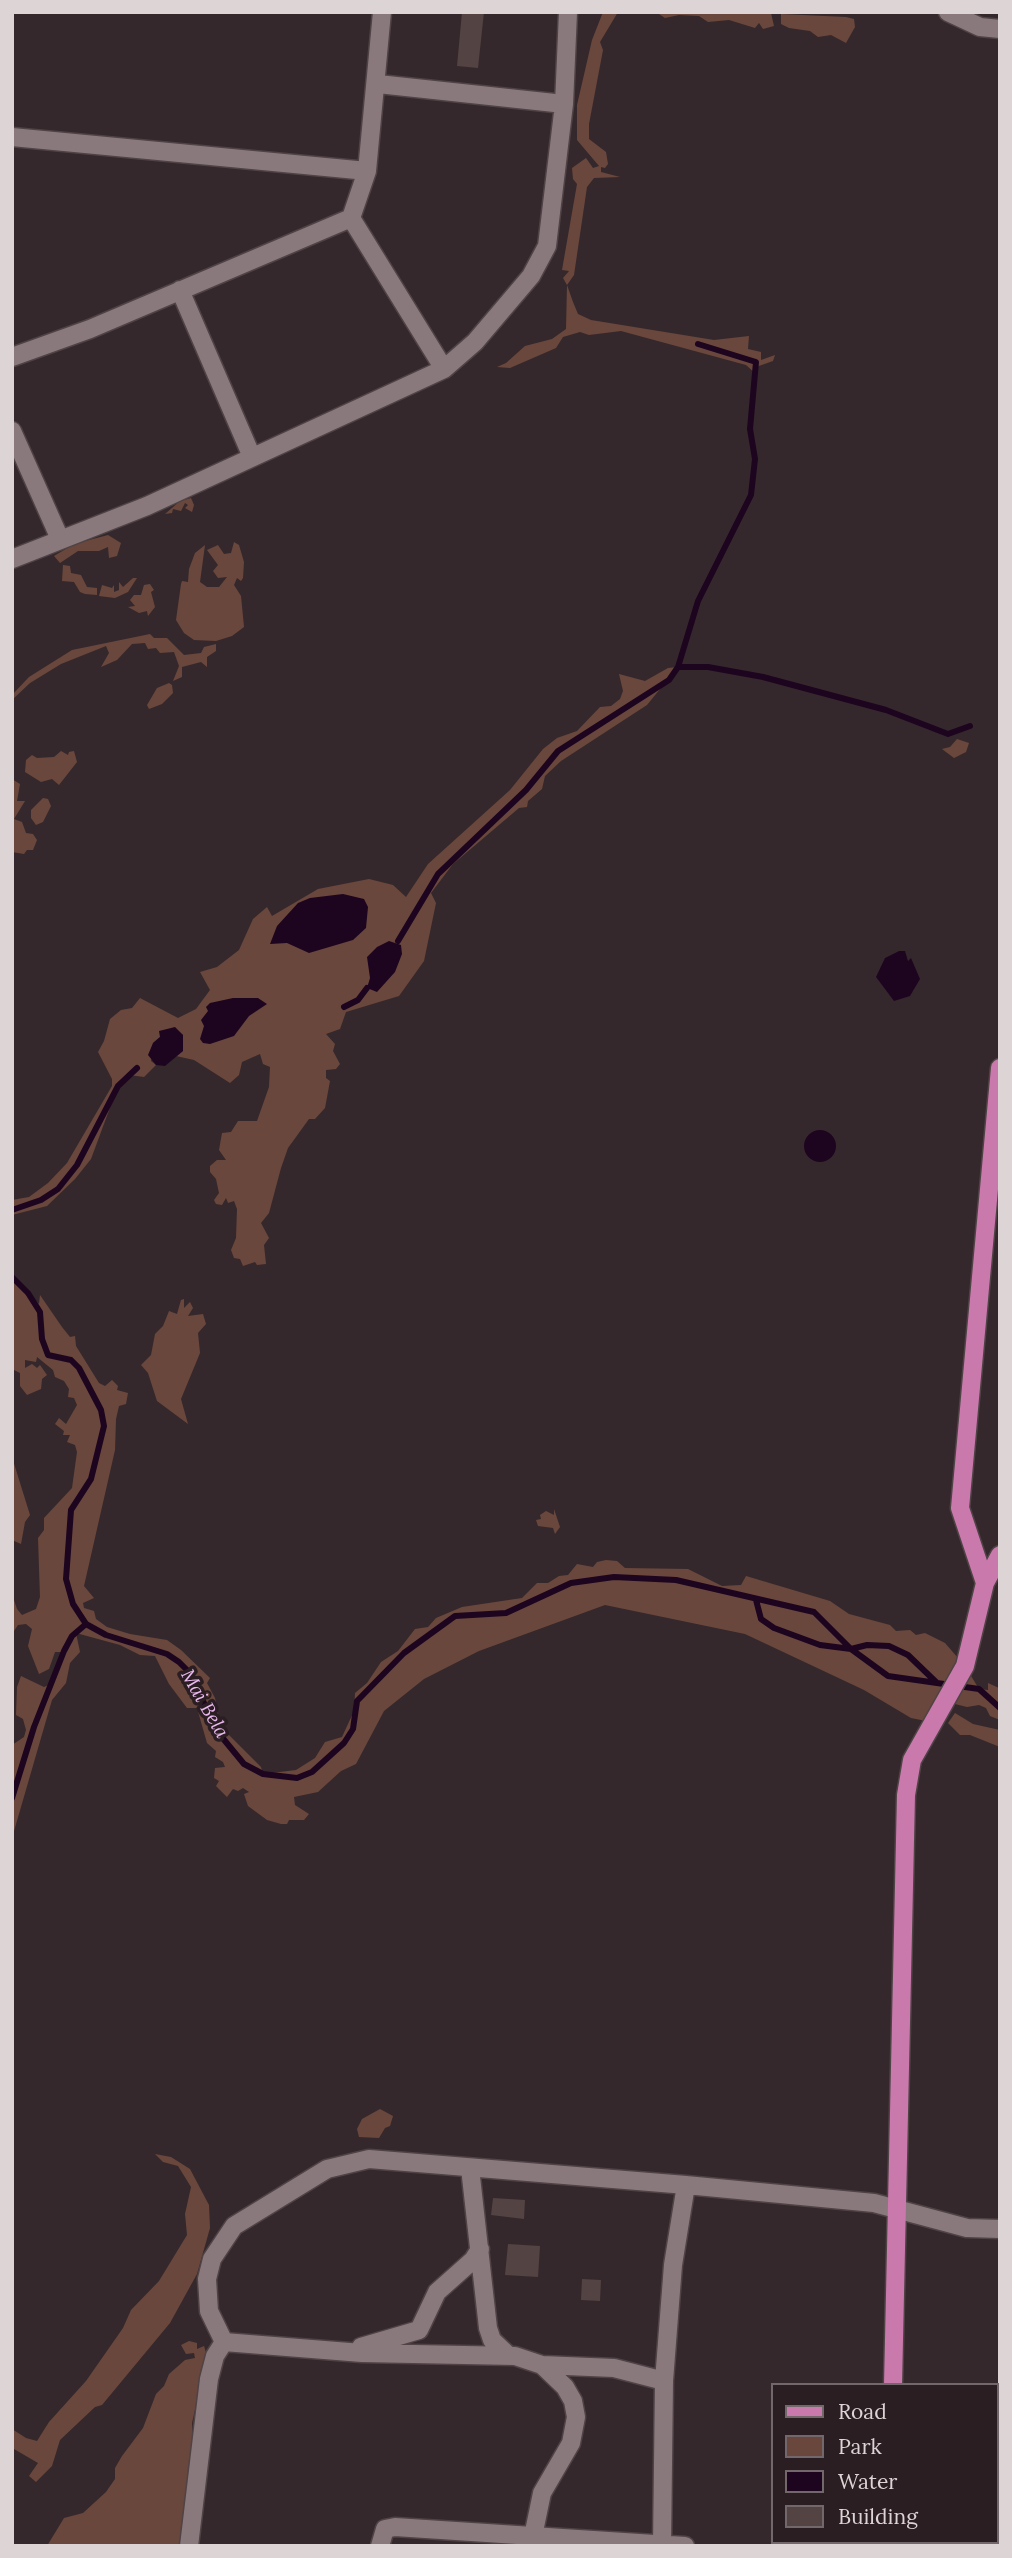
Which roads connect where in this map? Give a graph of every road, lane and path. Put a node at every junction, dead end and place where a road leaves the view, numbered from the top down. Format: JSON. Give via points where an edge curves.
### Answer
{"nodes":[{"id":1,"x":382,"y":12,"type":"edge"},
{"id":2,"x":568,"y":12,"type":"edge"},
{"id":3,"x":948,"y":12,"type":"edge"},
{"id":4,"x":1000,"y":29,"type":"edge"},
{"id":5,"x":378,"y":84,"type":"junction"},
{"id":6,"x":564,"y":104,"type":"junction"},
{"id":7,"x":12,"y":137,"type":"edge"},
{"id":8,"x":367,"y":172,"type":"junction"},
{"id":9,"x":351,"y":218,"type":"junction"},
{"id":10,"x":180,"y":290,"type":"junction"},
{"id":11,"x":12,"y":357,"type":"edge"},
{"id":12,"x":444,"y":369,"type":"junction"},
{"id":13,"x":12,"y":432,"type":"edge"},
{"id":14,"x":252,"y":457,"type":"junction"},
{"id":15,"x":60,"y":539,"type":"junction"},
{"id":16,"x":12,"y":559,"type":"edge"},
{"id":17,"x":1000,"y":1068,"type":"edge"},
{"id":18,"x":1000,"y":1555,"type":"edge"},
{"id":19,"x":985,"y":1583,"type":"junction"},
{"id":20,"x":470,"y":2168,"type":"junction"},
{"id":21,"x":686,"y":2185,"type":"junction"},
{"id":22,"x":896,"y":2211,"type":"junction"},
{"id":23,"x":1000,"y":2229,"type":"edge"},
{"id":24,"x":480,"y":2249,"type":"junction"},
{"id":25,"x":224,"y":2342,"type":"junction"},
{"id":26,"x":343,"y":2352,"type":"junction"},
{"id":27,"x":509,"y":2356,"type":"junction"},
{"id":28,"x":542,"y":2365,"type":"junction"},
{"id":29,"x":664,"y":2381,"type":"junction"},
{"id":30,"x":892,"y":2383,"type":"edge"},
{"id":31,"x":531,"y":2540,"type":"edge"},
{"id":32,"x":662,"y":2545,"type":"edge"},
{"id":33,"x":190,"y":2546,"type":"edge"},
{"id":34,"x":380,"y":2546,"type":"edge"},
{"id":35,"x":684,"y":2546,"type":"edge"}],
"edges":[{"from":1,"to":5,"type":"street"},
{"from":2,"to":6,"type":"street"},
{"from":3,"to":4,"type":"street","via":[[979,27]]},
{"from":5,"to":6,"type":"street"},
{"from":5,"to":8,"type":"street"},
{"from":6,"to":12,"type":"street","via":[[547,246],[531,276],[475,342]]},
{"from":7,"to":8,"type":"street"},
{"from":8,"to":9,"type":"street"},
{"from":9,"to":10,"type":"street"},
{"from":9,"to":12,"type":"street"},
{"from":10,"to":11,"type":"street","via":[[90,330]]},
{"from":10,"to":14,"type":"street"},
{"from":12,"to":14,"type":"street"},
{"from":13,"to":15,"type":"street"},
{"from":14,"to":15,"type":"street","via":[[147,506]]},
{"from":15,"to":16,"type":"street"},
{"from":17,"to":19,"type":"main road","via":[[960,1508]]},
{"from":18,"to":19,"type":"main road"},
{"from":19,"to":22,"type":"main road","via":[[965,1666],[912,1760],[906,1795]]},
{"from":20,"to":21,"type":"street"},
{"from":20,"to":24,"type":"street"},
{"from":20,"to":25,"type":"street","via":[[369,2160],[327,2169],[234,2226],[212,2259],[207,2279],[209,2311]]},
{"from":21,"to":22,"type":"street","via":[[874,2203]]},
{"from":21,"to":29,"type":"street","via":[[673,2265]]},
{"from":22,"to":23,"type":"street","via":[[967,2228]]},
{"from":22,"to":30,"type":"main road"},
{"from":24,"to":26,"type":"street","via":[[466,2268],[437,2292],[419,2330]]},
{"from":24,"to":27,"type":"street","via":[[488,2328],[492,2340]]},
{"from":25,"to":26,"type":"street"},
{"from":25,"to":33,"type":"street","via":[[209,2379]]},
{"from":26,"to":27,"type":"street"},
{"from":27,"to":28,"type":"street"},
{"from":28,"to":29,"type":"street","via":[[614,2368]]},
{"from":28,"to":31,"type":"street","via":[[565,2387],[576,2417],[571,2442],[542,2493]]},
{"from":29,"to":32,"type":"street"},
{"from":31,"to":32,"type":"street"},
{"from":31,"to":34,"type":"street","via":[[395,2528],[385,2529]]},
{"from":32,"to":35,"type":"street"}]}
